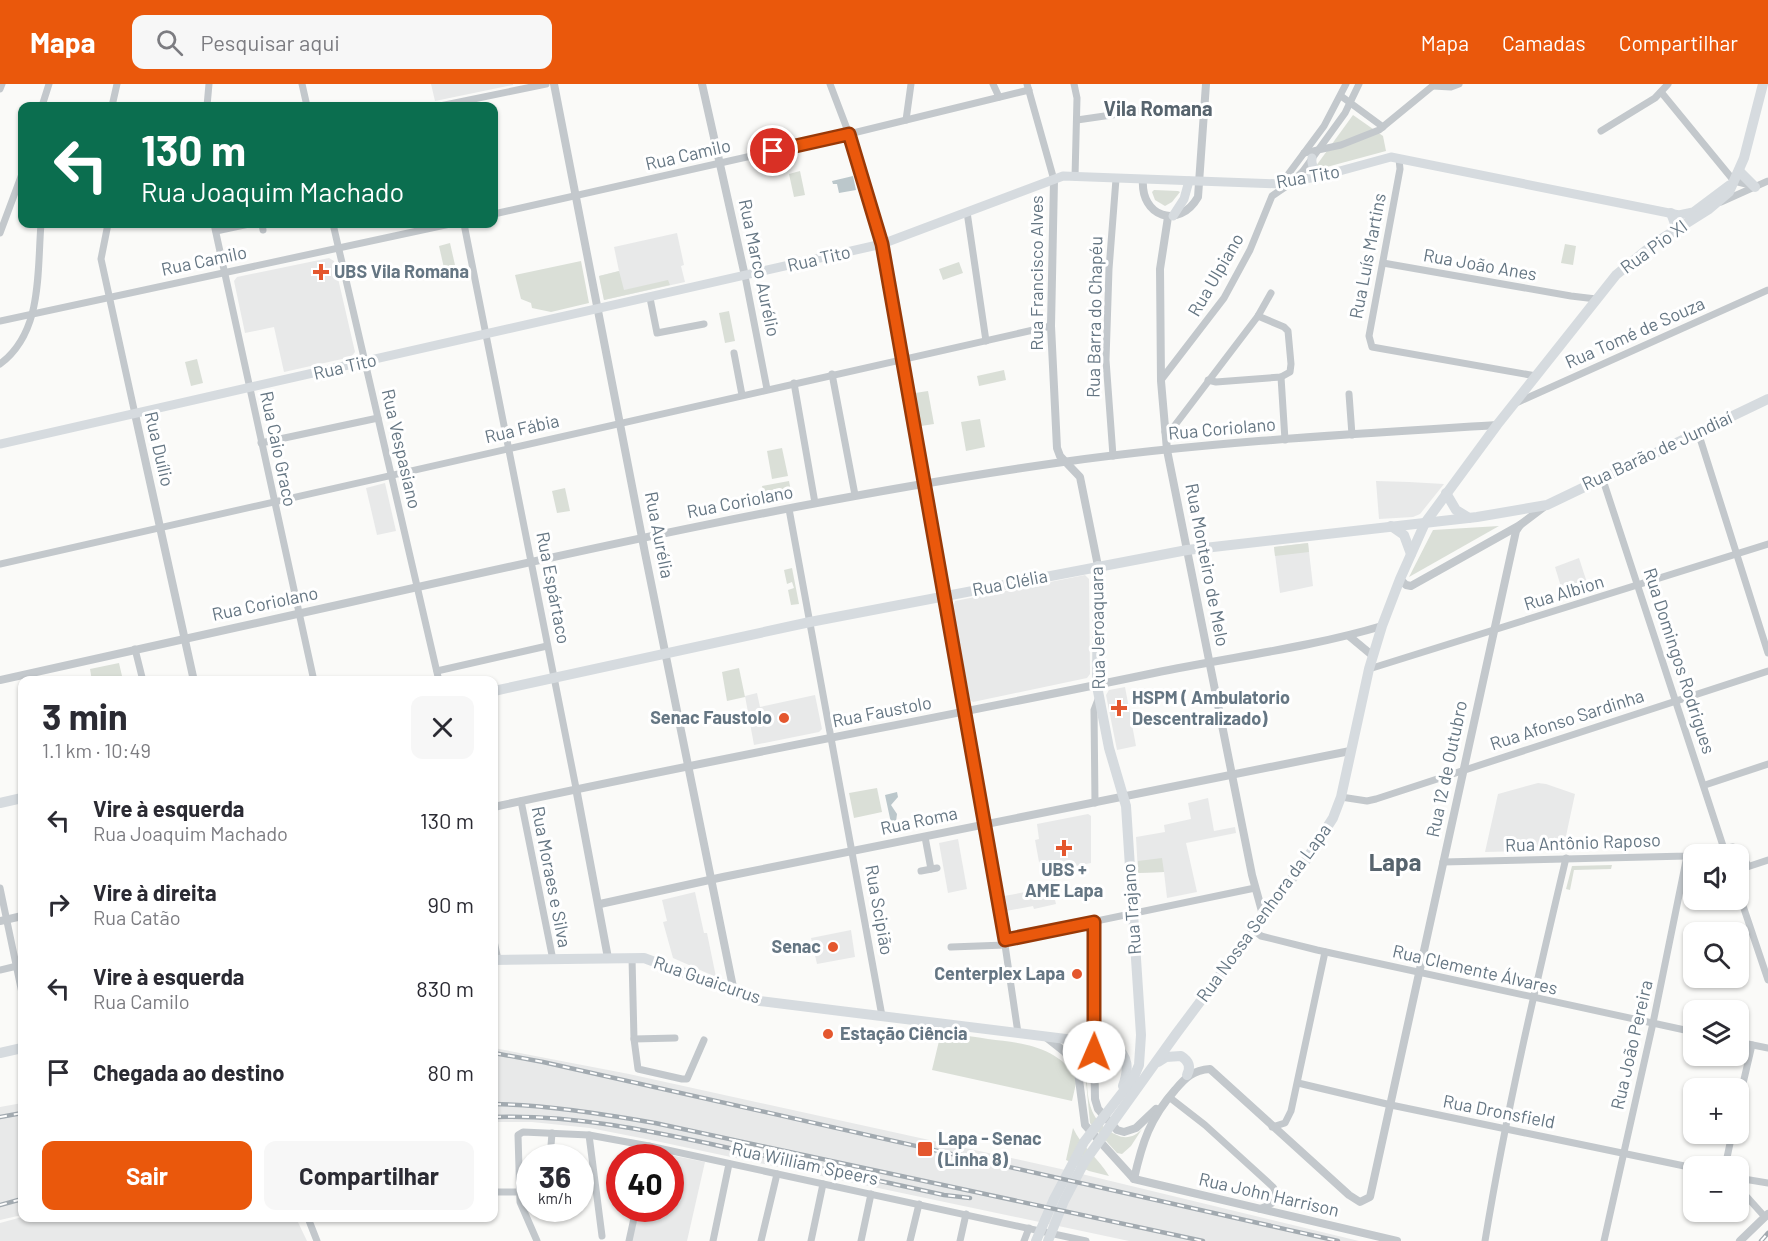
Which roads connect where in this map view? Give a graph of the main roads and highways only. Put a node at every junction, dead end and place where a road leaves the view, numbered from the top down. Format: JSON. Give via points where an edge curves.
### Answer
{"nodes":[{"id":1,"x":1763,"y":84,"type":"edge"},
{"id":2,"x":1308,"y":155,"type":"road end"},
{"id":3,"x":1739,"y":171,"type":"junction"},
{"id":4,"x":1325,"y":175,"type":"junction"},
{"id":5,"x":1194,"y":181,"type":"junction"},
{"id":6,"x":1734,"y":182,"type":"junction"},
{"id":7,"x":1755,"y":187,"type":"road end"},
{"id":8,"x":1671,"y":213,"type":"junction"},
{"id":9,"x":1170,"y":217,"type":"road end"},
{"id":10,"x":1677,"y":229,"type":"junction"},
{"id":11,"x":1768,"y":399,"type":"edge"},
{"id":12,"x":0,"y":444,"type":"edge"},
{"id":13,"x":1446,"y":493,"type":"junction"},
{"id":14,"x":1469,"y":518,"type":"junction"},
{"id":15,"x":1425,"y":523,"type":"junction"},
{"id":16,"x":1391,"y":526,"type":"junction"},
{"id":17,"x":1411,"y":554,"type":"junction"},
{"id":18,"x":1098,"y":566,"type":"junction"},
{"id":19,"x":498,"y":690,"type":"edge"},
{"id":20,"x":1123,"y":798,"type":"joint"},
{"id":21,"x":18,"y":799,"type":"edge"},
{"id":22,"x":0,"y":803,"type":"edge"},
{"id":23,"x":498,"y":960,"type":"edge"},
{"id":24,"x":18,"y":1049,"type":"edge"},
{"id":25,"x":0,"y":1053,"type":"edge"},
{"id":26,"x":1153,"y":1066,"type":"junction"},
{"id":27,"x":1188,"y":1076,"type":"road end"},
{"id":28,"x":1120,"y":1095,"type":"junction"},
{"id":29,"x":1036,"y":1241,"type":"edge"},
{"id":30,"x":1048,"y":1241,"type":"edge"}],
"edges":[{"from":1,"to":3,"type":"main road","name":"Rua Pio XI"},
{"from":2,"to":4,"type":"main road","via":[[1314,169]]},
{"from":3,"to":6,"type":"main road","name":"Rua Pio XI"},
{"from":3,"to":7,"type":"main road"},
{"from":4,"to":5,"type":"main road","name":"Rua Tito","via":[[1281,184]]},
{"from":4,"to":8,"type":"main road","name":"Rua Tito","via":[[1391,157],[1401,163]]},
{"from":5,"to":9,"type":"main road"},
{"from":5,"to":12,"type":"main road","name":"Rua Tito","via":[[1063,176],[882,244]]},
{"from":6,"to":8,"type":"main road","name":"Rua Pio XI","via":[[1693,212]]},
{"from":6,"to":10,"type":"main road","name":"Rua Pio XI","via":[[1727,195]]},
{"from":8,"to":10,"type":"main road"},
{"from":10,"to":13,"type":"main road","name":"Rua Pio XI","via":[[1622,268]]},
{"from":11,"to":14,"type":"main road","name":"Rua Barão de Jundiaí","via":[[1547,505]]},
{"from":13,"to":14,"type":"main road","via":[[1456,510]]},
{"from":13,"to":15,"type":"main road"},
{"from":14,"to":15,"type":"main road","name":"Rua Clélia"},
{"from":15,"to":16,"type":"main road","name":"Rua Clélia"},
{"from":15,"to":17,"type":"main road","name":"Rua Nossa Senhora da Lapa"},
{"from":16,"to":17,"type":"main road","via":[[1404,535]]},
{"from":16,"to":18,"type":"main road","name":"Rua Clélia","via":[[1187,550]]},
{"from":17,"to":26,"type":"main road","name":"Rua Nossa Senhora da Lapa","via":[[1369,669],[1333,818]]},
{"from":18,"to":19,"type":"main road","name":"Rua Clélia","via":[[810,622]]},
{"from":18,"to":20,"type":"main road","name":"Rua Jeroaquara","via":[[1098,692],[1108,748]]},
{"from":20,"to":28,"type":"main road","name":"Rua Trajano","via":[[1140,1021],[1139,1065]]},
{"from":21,"to":22,"type":"main road"},
{"from":23,"to":28,"type":"main road","name":"Rua Guaicurus","via":[[650,960],[760,1001],[1114,1046],[1127,1064]]},
{"from":24,"to":25,"type":"main road"},
{"from":26,"to":27,"type":"main road","via":[[1166,1057],[1179,1055],[1189,1065]]},
{"from":26,"to":30,"type":"main road","name":"Rua Nossa Senhora da Lapa","via":[[1085,1161]]},
{"from":28,"to":29,"type":"main road","via":[[1074,1160]]}]}
